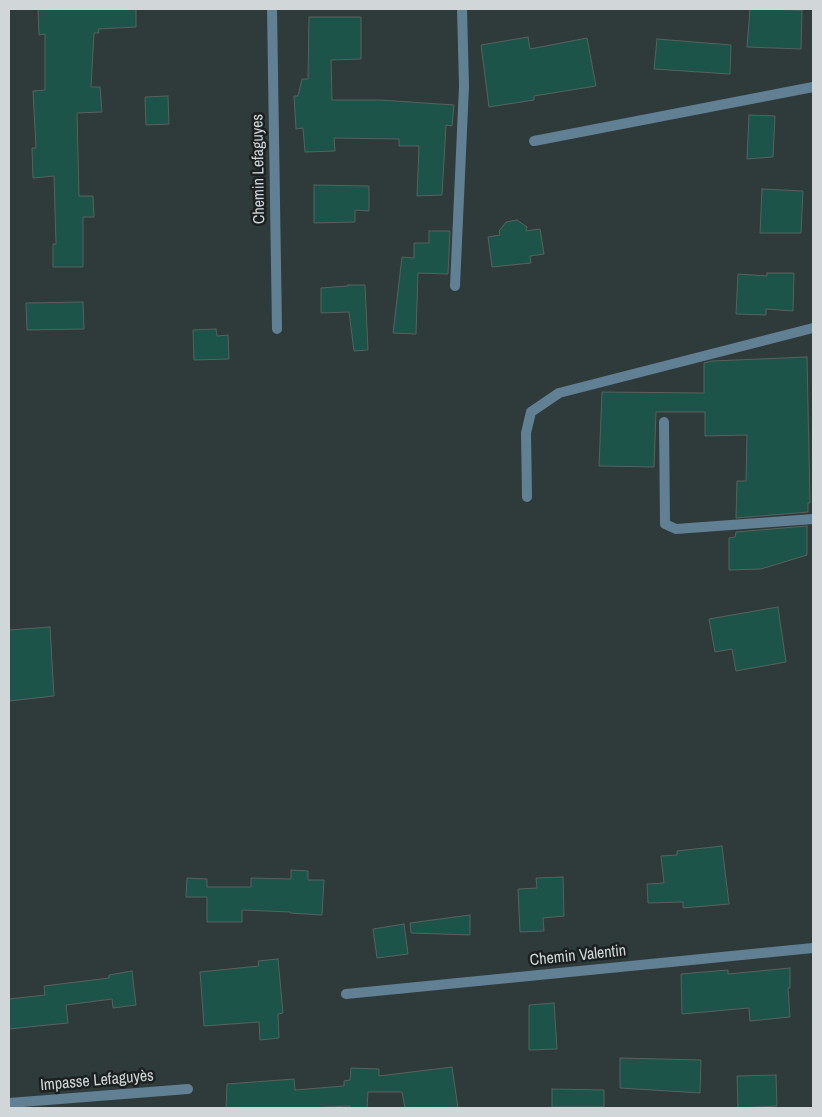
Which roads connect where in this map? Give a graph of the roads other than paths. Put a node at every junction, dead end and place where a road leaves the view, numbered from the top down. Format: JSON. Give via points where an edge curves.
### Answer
{"nodes":[{"id":1,"x":272,"y":9,"type":"edge"},
{"id":2,"x":462,"y":9,"type":"edge"},
{"id":3,"x":813,"y":87,"type":"edge"},
{"id":4,"x":534,"y":141,"type":"dead end"},
{"id":5,"x":455,"y":286,"type":"dead end"},
{"id":6,"x":813,"y":328,"type":"edge"},
{"id":7,"x":277,"y":329,"type":"dead end"},
{"id":8,"x":664,"y":422,"type":"dead end"},
{"id":9,"x":527,"y":496,"type":"dead end"},
{"id":10,"x":813,"y":519,"type":"edge"},
{"id":11,"x":813,"y":948,"type":"edge"},
{"id":12,"x":346,"y":994,"type":"dead end"},
{"id":13,"x":188,"y":1088,"type":"dead end"},
{"id":14,"x":9,"y":1103,"type":"edge"}],
"edges":[{"from":1,"to":7,"type":"street","name":"Chemin Lefaguyes"},
{"from":2,"to":5,"type":"street","via":[[464,86]]},
{"from":3,"to":4,"type":"street"},
{"from":6,"to":9,"type":"street","via":[[559,393],[531,412],[526,433]]},
{"from":8,"to":10,"type":"street","via":[[665,524],[676,528]]},
{"from":11,"to":12,"type":"street","name":"Chemin Valentin"},
{"from":13,"to":14,"type":"street","name":"Impasse Lefaguyès"}]}
